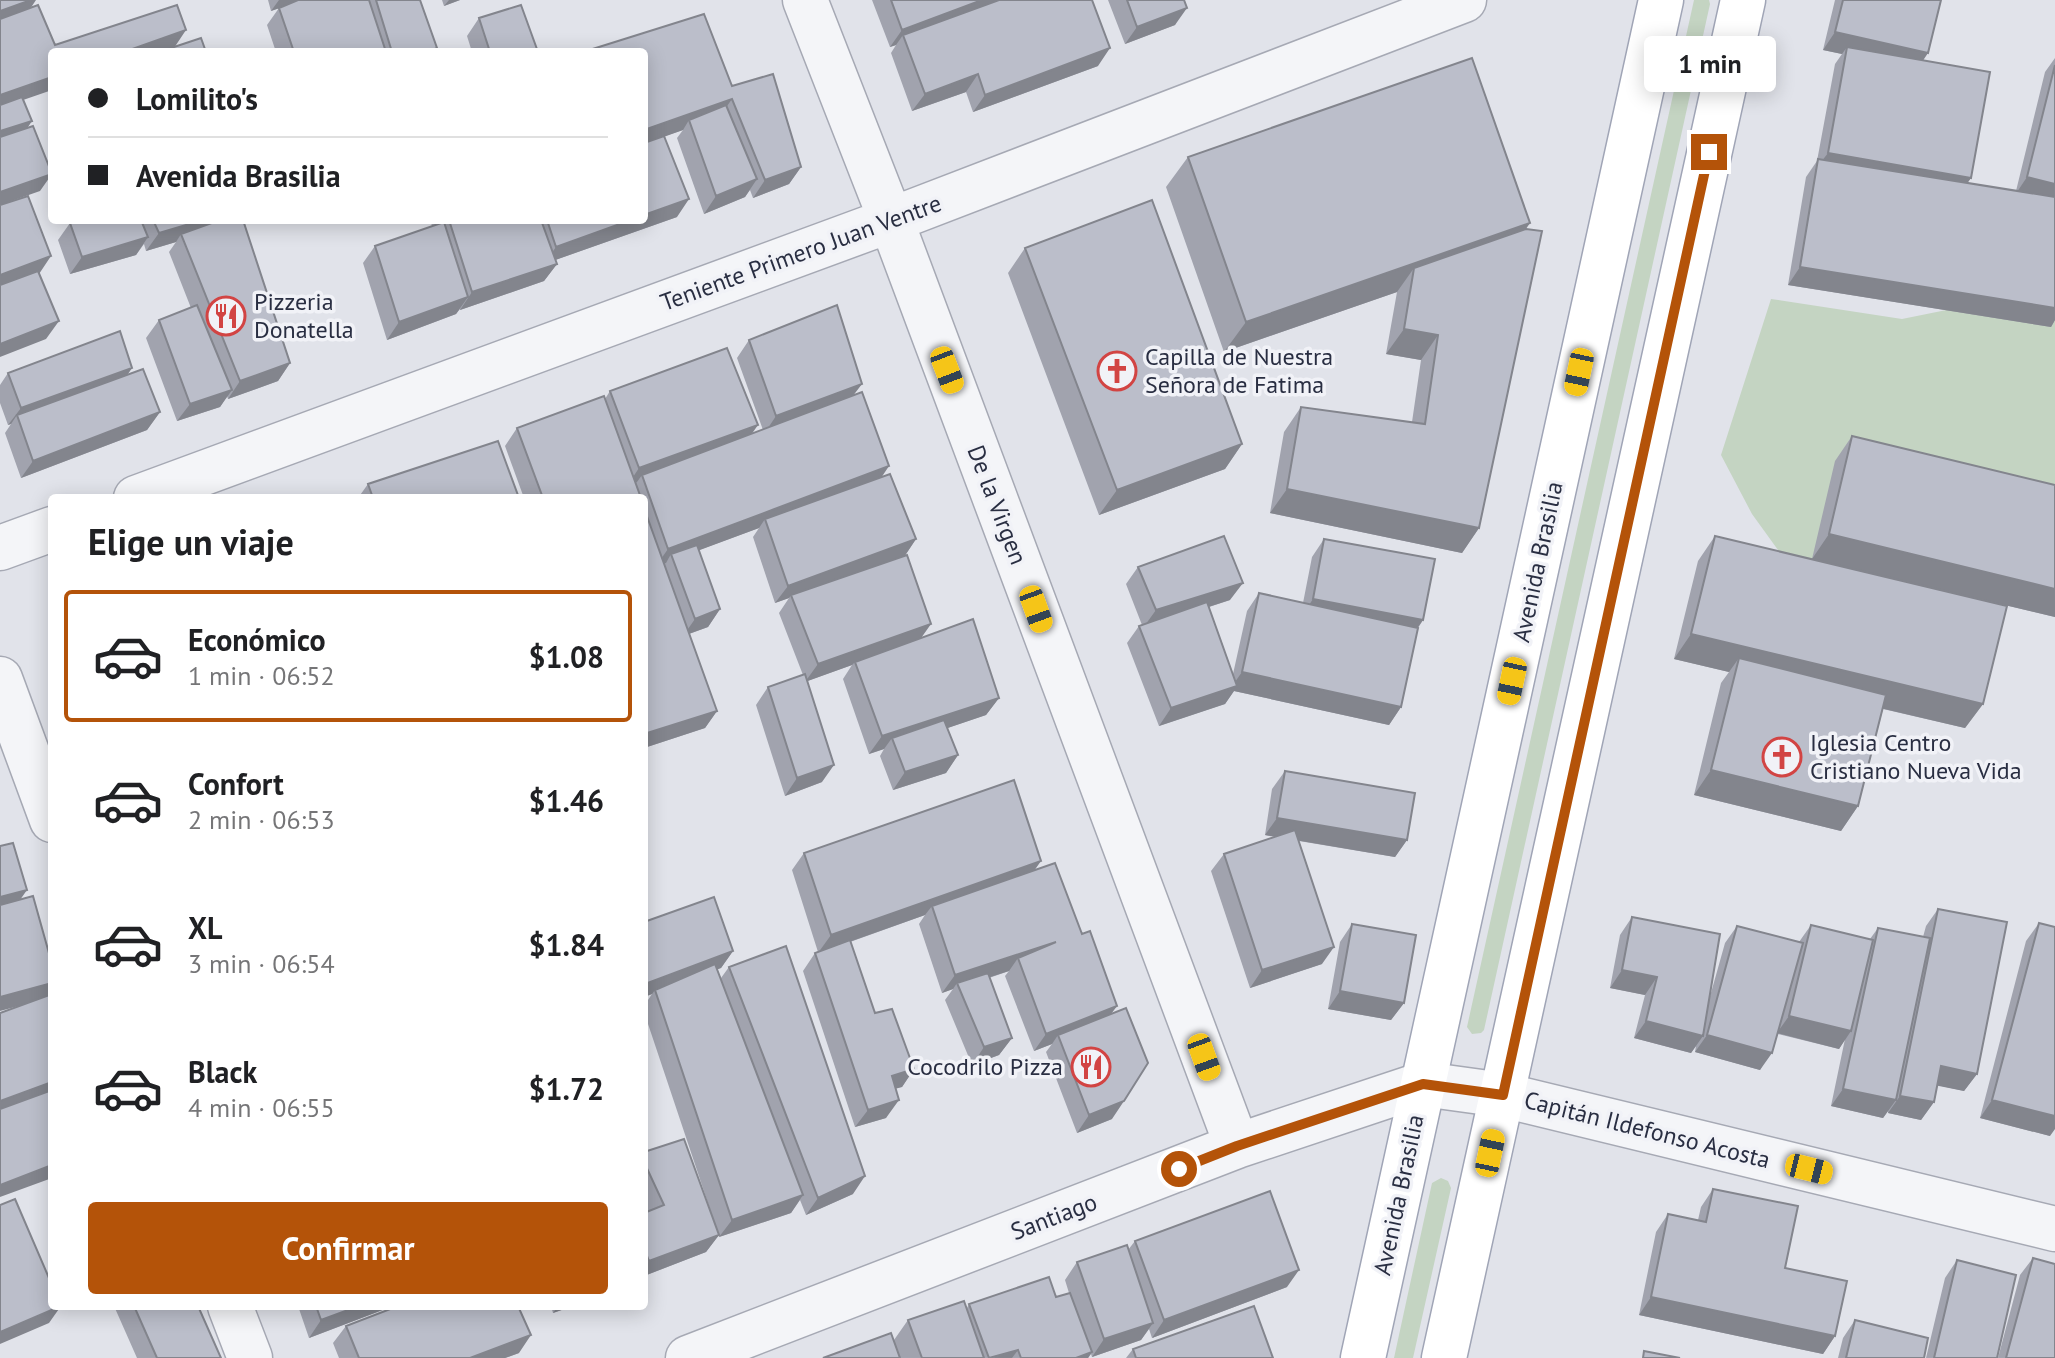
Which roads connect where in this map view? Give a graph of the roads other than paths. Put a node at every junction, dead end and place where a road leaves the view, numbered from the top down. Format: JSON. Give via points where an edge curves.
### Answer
{"nodes":[{"id":1,"x":805,"y":0,"type":"edge"},
{"id":2,"x":1464,"y":0,"type":"edge"},
{"id":3,"x":1661,"y":0,"type":"edge"},
{"id":4,"x":1743,"y":0,"type":"edge"},
{"id":5,"x":891,"y":220,"type":"junction"},
{"id":6,"x":147,"y":494,"type":"edge"},
{"id":7,"x":48,"y":530,"type":"edge"},
{"id":8,"x":0,"y":548,"type":"edge"},
{"id":9,"x":0,"y":679,"type":"edge"},
{"id":10,"x":48,"y":809,"type":"edge"},
{"id":11,"x":1423,"y":1084,"type":"junction"},
{"id":12,"x":1503,"y":1095,"type":"junction"},
{"id":13,"x":1237,"y":1146,"type":"junction"},
{"id":14,"x":2055,"y":1229,"type":"edge"},
{"id":15,"x":232,"y":1310,"type":"edge"},
{"id":16,"x":250,"y":1358,"type":"edge"},
{"id":17,"x":688,"y":1358,"type":"edge"},
{"id":18,"x":1363,"y":1358,"type":"edge"},
{"id":19,"x":1444,"y":1358,"type":"edge"}],
"edges":[{"from":1,"to":5,"type":"street","name":"De la Virgen"},
{"from":2,"to":5,"type":"street","name":"Teniente Primero Juan Ventre"},
{"from":3,"to":11,"type":"main road","name":"Avenida Brasilia"},
{"from":4,"to":12,"type":"main road"},
{"from":5,"to":6,"type":"street","name":"Teniente Primero Juan Ventre"},
{"from":5,"to":13,"type":"street","name":"De la Virgen"},
{"from":7,"to":8,"type":"street"},
{"from":9,"to":10,"type":"street"},
{"from":11,"to":12,"type":"street","name":"Capitán Ildefonso Acosta"},
{"from":11,"to":13,"type":"street","name":"Santiago"},
{"from":11,"to":18,"type":"main road","name":"Avenida Brasilia"},
{"from":12,"to":14,"type":"street","name":"Capitán Ildefonso Acosta"},
{"from":12,"to":19,"type":"main road"},
{"from":13,"to":17,"type":"street","name":"Santiago"},
{"from":15,"to":16,"type":"street"}]}
